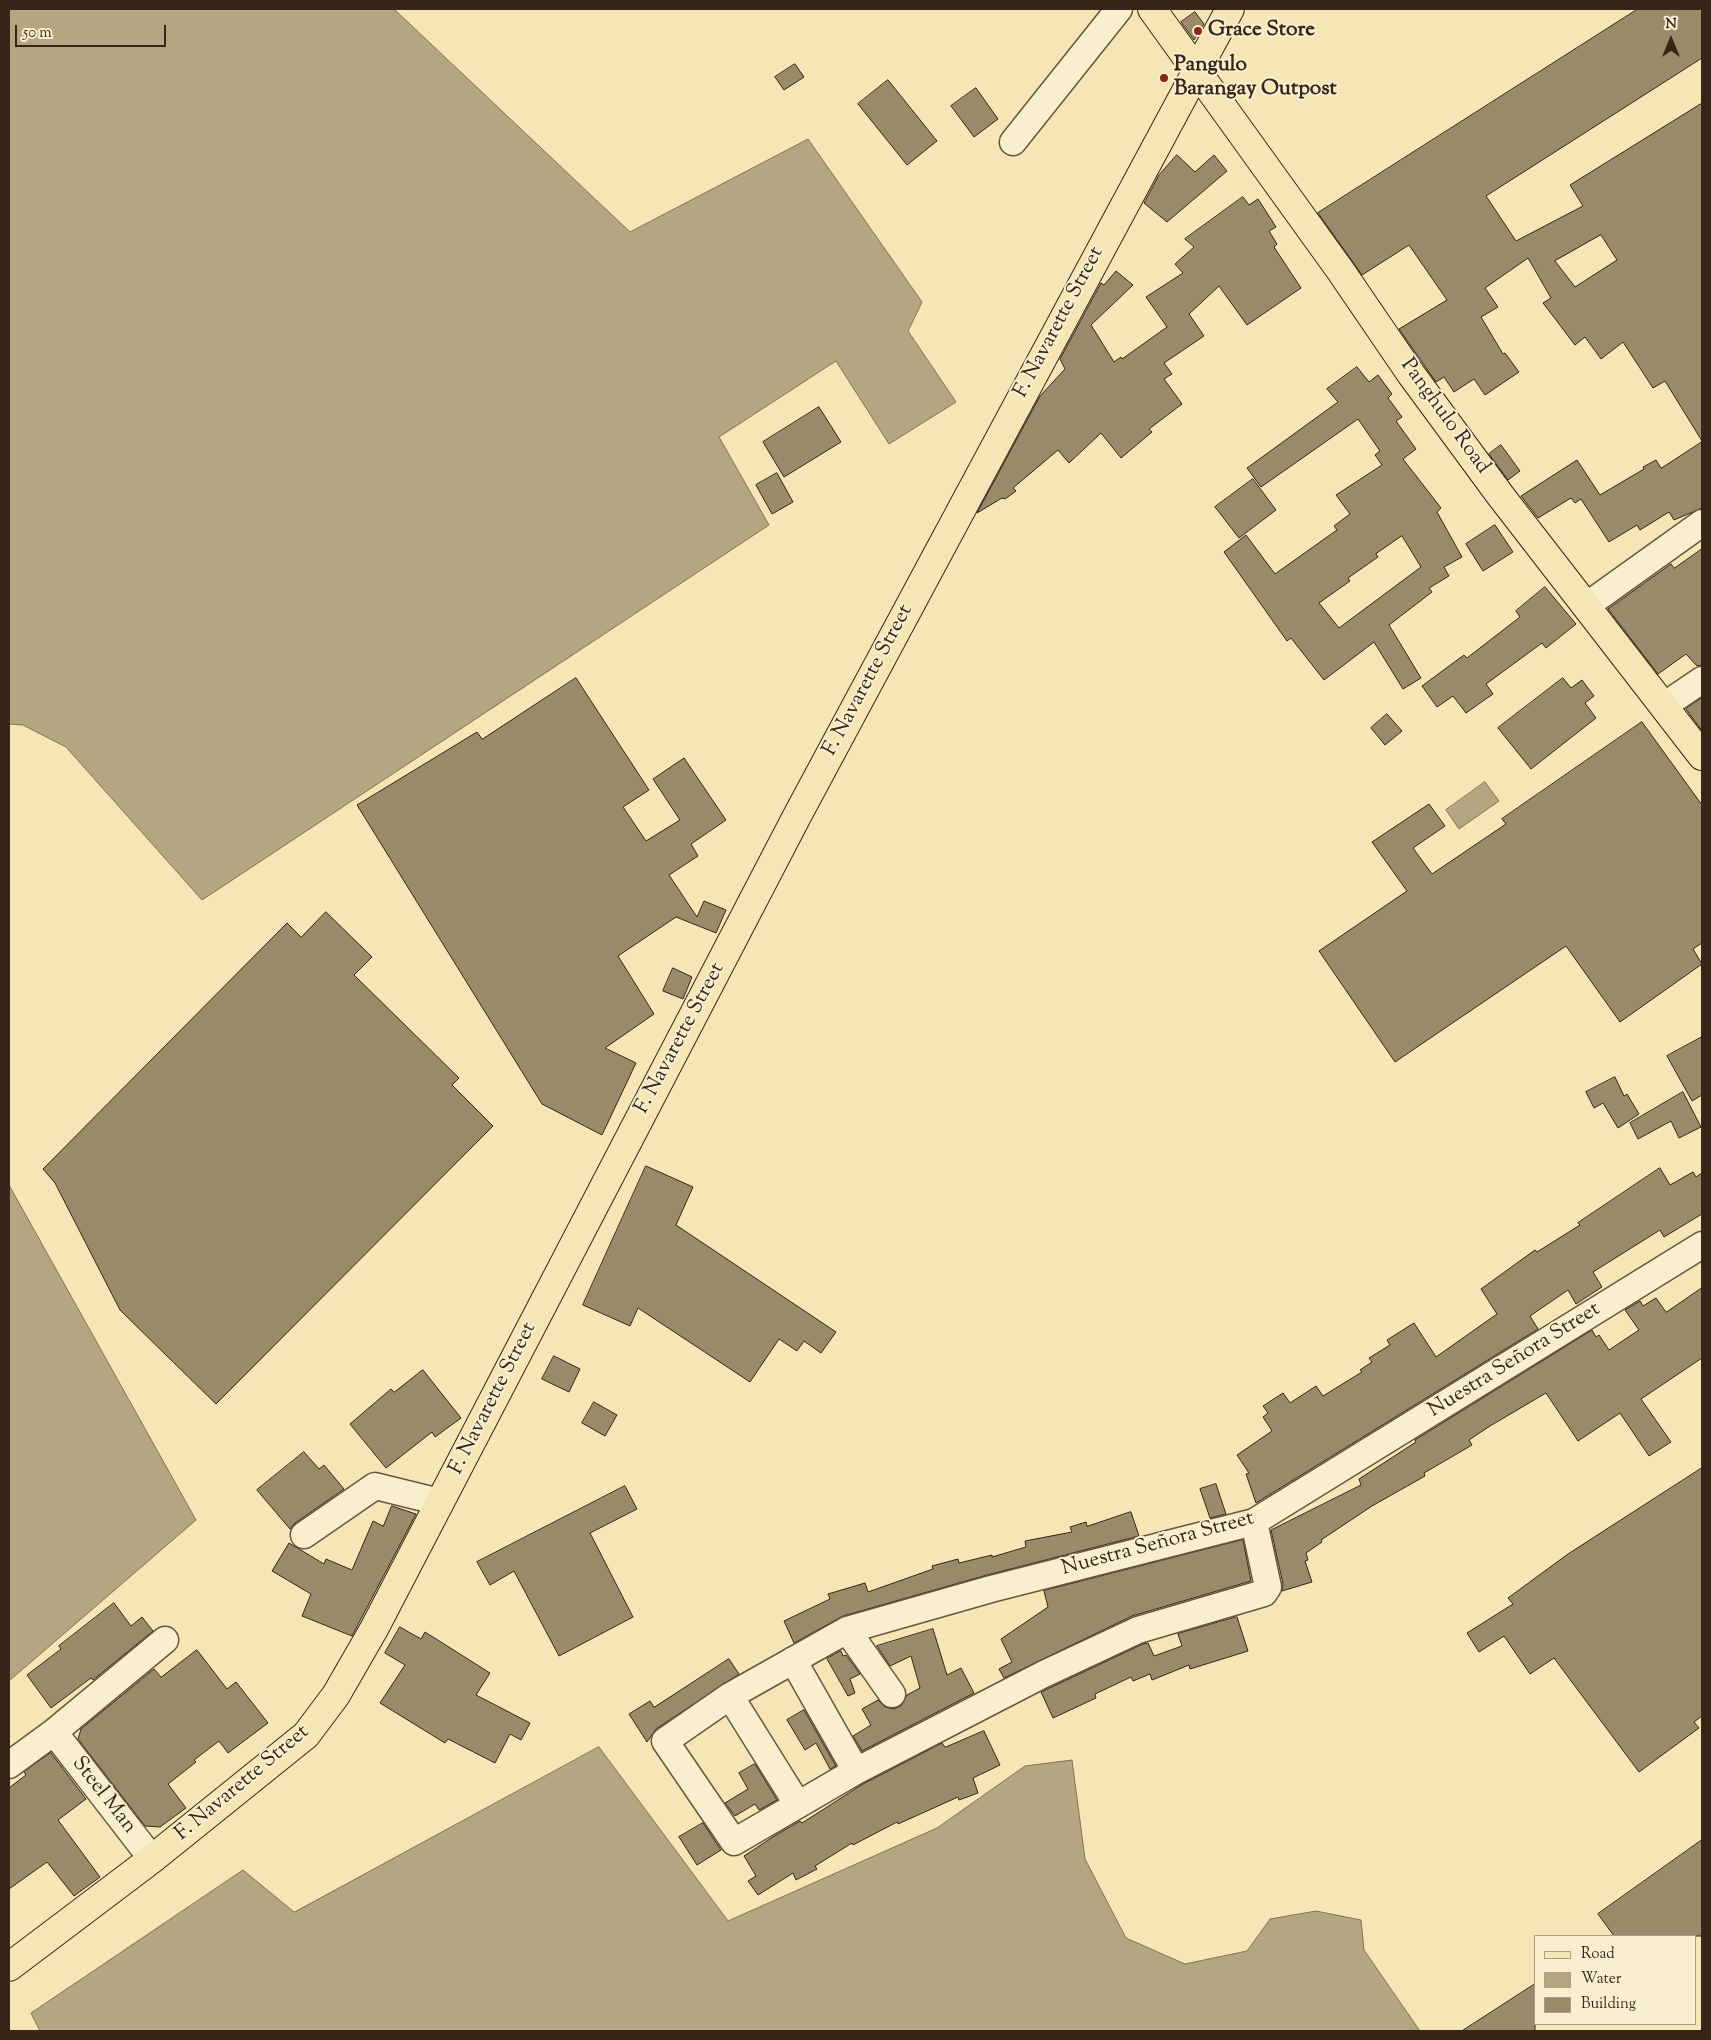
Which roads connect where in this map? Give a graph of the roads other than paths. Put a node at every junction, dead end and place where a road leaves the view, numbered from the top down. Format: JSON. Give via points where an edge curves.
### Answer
{"nodes":[{"id":1,"x":1119,"y":9,"type":"edge"},
{"id":2,"x":1152,"y":9,"type":"edge"},
{"id":3,"x":1230,"y":9,"type":"edge"},
{"id":4,"x":1196,"y":71,"type":"junction"},
{"id":5,"x":1013,"y":142,"type":"dead end"},
{"id":6,"x":1702,"y":523,"type":"edge"},
{"id":7,"x":1586,"y":606,"type":"junction"},
{"id":8,"x":1702,"y":680,"type":"edge"},
{"id":9,"x":1665,"y":705,"type":"junction"},
{"id":10,"x":1702,"y":756,"type":"edge"},
{"id":11,"x":1702,"y":1245,"type":"edge"},
{"id":12,"x":440,"y":1502,"type":"junction"},
{"id":13,"x":1254,"y":1522,"type":"junction"},
{"id":14,"x":304,"y":1535,"type":"dead end"},
{"id":15,"x":846,"y":1630,"type":"junction"},
{"id":16,"x":165,"y":1640,"type":"dead end"},
{"id":17,"x":793,"y":1660,"type":"junction"},
{"id":18,"x":892,"y":1694,"type":"dead end"},
{"id":19,"x":730,"y":1696,"type":"junction"},
{"id":20,"x":54,"y":1732,"type":"junction"},
{"id":21,"x":9,"y":1765,"type":"edge"},
{"id":22,"x":856,"y":1771,"type":"junction"},
{"id":23,"x":798,"y":1805,"type":"junction"},
{"id":24,"x":152,"y":1859,"type":"junction"},
{"id":25,"x":9,"y":1966,"type":"edge"}],
"edges":[{"from":1,"to":5,"type":"street"},
{"from":2,"to":4,"type":"main road","name":"Panghulo Road"},
{"from":3,"to":4,"type":"main road","name":"F. Navarette Street"},
{"from":4,"to":7,"type":"main road","name":"Panghulo Road","via":[[1412,374]]},
{"from":4,"to":12,"type":"main road","name":"F. Navarette Street","via":[[797,816]]},
{"from":6,"to":7,"type":"street"},
{"from":7,"to":9,"type":"main road","name":"Panghulo Road"},
{"from":8,"to":9,"type":"street"},
{"from":9,"to":10,"type":"main road","name":"Panghulo Road"},
{"from":11,"to":13,"type":"street","name":"Nuestra Señora Street"},
{"from":12,"to":14,"type":"street","via":[[375,1486]]},
{"from":12,"to":24,"type":"main road","name":"F. Navarette Street","via":[[374,1629],[336,1695],[306,1735]]},
{"from":13,"to":15,"type":"street","name":"Nuestra Señora Street","via":[[991,1589]]},
{"from":13,"to":22,"type":"street","via":[[1268,1587],[1264,1593],[1138,1630],[1044,1674]]},
{"from":15,"to":17,"type":"street","name":"Nuestra Señora Street"},
{"from":15,"to":18,"type":"street"},
{"from":16,"to":20,"type":"street"},
{"from":17,"to":19,"type":"street","name":"Nuestra Señora Street"},
{"from":17,"to":22,"type":"street"},
{"from":19,"to":23,"type":"street"},
{"from":19,"to":23,"type":"street","name":"Nuestra Señora Street","via":[[665,1741],[734,1842]]},
{"from":20,"to":21,"type":"street"},
{"from":20,"to":24,"type":"street","name":"Steel Man"},
{"from":22,"to":23,"type":"street"},
{"from":24,"to":25,"type":"main road","name":"F. Navarette Street"}]}
